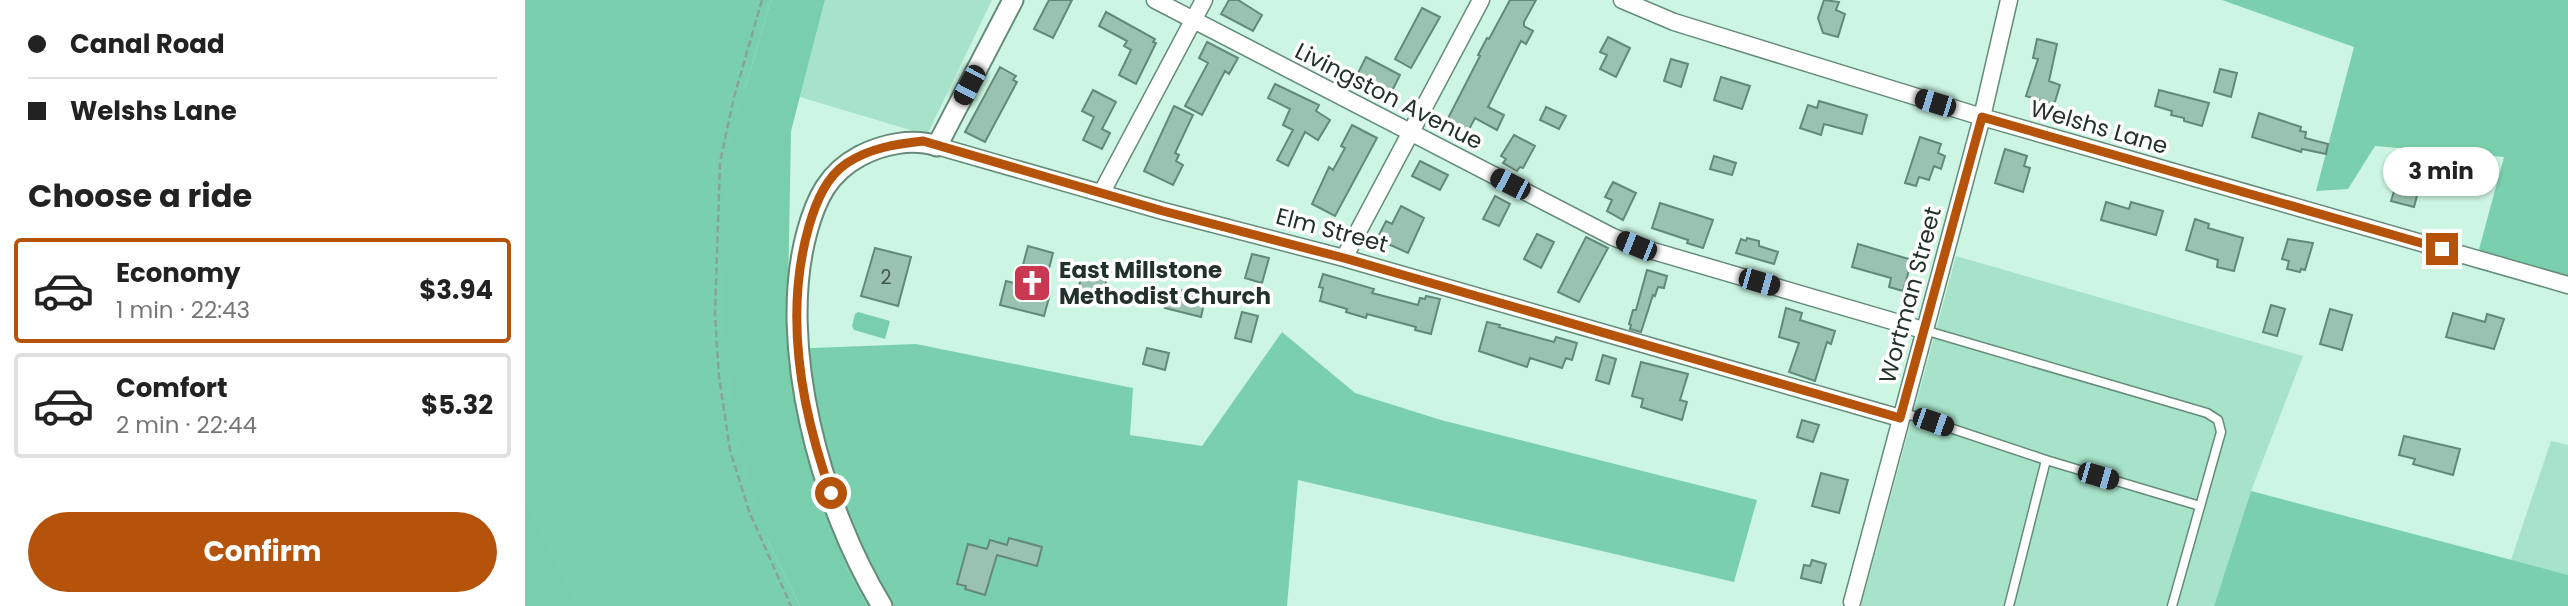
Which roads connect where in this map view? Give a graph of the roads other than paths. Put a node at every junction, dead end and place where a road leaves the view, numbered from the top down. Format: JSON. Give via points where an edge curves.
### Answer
{"nodes":[{"id":1,"x":1013,"y":0,"type":"edge"},
{"id":2,"x":1156,"y":0,"type":"edge"},
{"id":3,"x":1204,"y":0,"type":"edge"},
{"id":4,"x":1481,"y":0,"type":"edge"},
{"id":5,"x":1622,"y":0,"type":"edge"},
{"id":6,"x":2009,"y":0,"type":"edge"},
{"id":7,"x":1193,"y":20,"type":"junction"},
{"id":8,"x":1982,"y":117,"type":"junction"},
{"id":9,"x":1411,"y":133,"type":"junction"},
{"id":10,"x":937,"y":146,"type":"junction"},
{"id":11,"x":1102,"y":192,"type":"junction"},
{"id":12,"x":1344,"y":258,"type":"junction"},
{"id":13,"x":2568,"y":285,"type":"edge"},
{"id":14,"x":1923,"y":330,"type":"junction"},
{"id":15,"x":1900,"y":418,"type":"junction"},
{"id":16,"x":2046,"y":460,"type":"junction"},
{"id":17,"x":2200,"y":506,"type":"junction"},
{"id":18,"x":1855,"y":604,"type":"edge"},
{"id":19,"x":882,"y":606,"type":"edge"},
{"id":20,"x":2009,"y":606,"type":"edge"},
{"id":21,"x":2172,"y":606,"type":"edge"}],
"edges":[{"from":1,"to":10,"type":"street"},
{"from":2,"to":7,"type":"street","name":"Livingston Avenue"},
{"from":3,"to":7,"type":"street"},
{"from":4,"to":9,"type":"street"},
{"from":5,"to":8,"type":"street","name":"Welshs Lane","via":[[1674,22]]},
{"from":6,"to":8,"type":"street","name":"Wortman Street"},
{"from":7,"to":9,"type":"street","name":"Livingston Avenue"},
{"from":7,"to":11,"type":"street"},
{"from":8,"to":13,"type":"street","name":"Welshs Lane"},
{"from":8,"to":14,"type":"street","name":"Wortman Street"},
{"from":9,"to":12,"type":"street"},
{"from":9,"to":14,"type":"street","name":"Livingston Avenue","via":[[1636,246]]},
{"from":10,"to":11,"type":"street","name":"Elm Street"},
{"from":10,"to":19,"type":"street","name":"Elm Street","via":[[923,141],[881,147],[846,163],[824,187],[802,249],[797,338],[811,425],[859,564]]},
{"from":11,"to":12,"type":"street","name":"Elm Street"},
{"from":12,"to":15,"type":"street","name":"Elm Street"},
{"from":14,"to":15,"type":"street","name":"Wortman Street"},
{"from":14,"to":17,"type":"lane","via":[[2207,413],[2218,420],[2221,432]]},
{"from":15,"to":16,"type":"lane","via":[[1911,415]]},
{"from":15,"to":18,"type":"street","name":"Wortman Street"},
{"from":16,"to":17,"type":"lane"},
{"from":16,"to":20,"type":"lane"},
{"from":17,"to":21,"type":"lane"}]}
